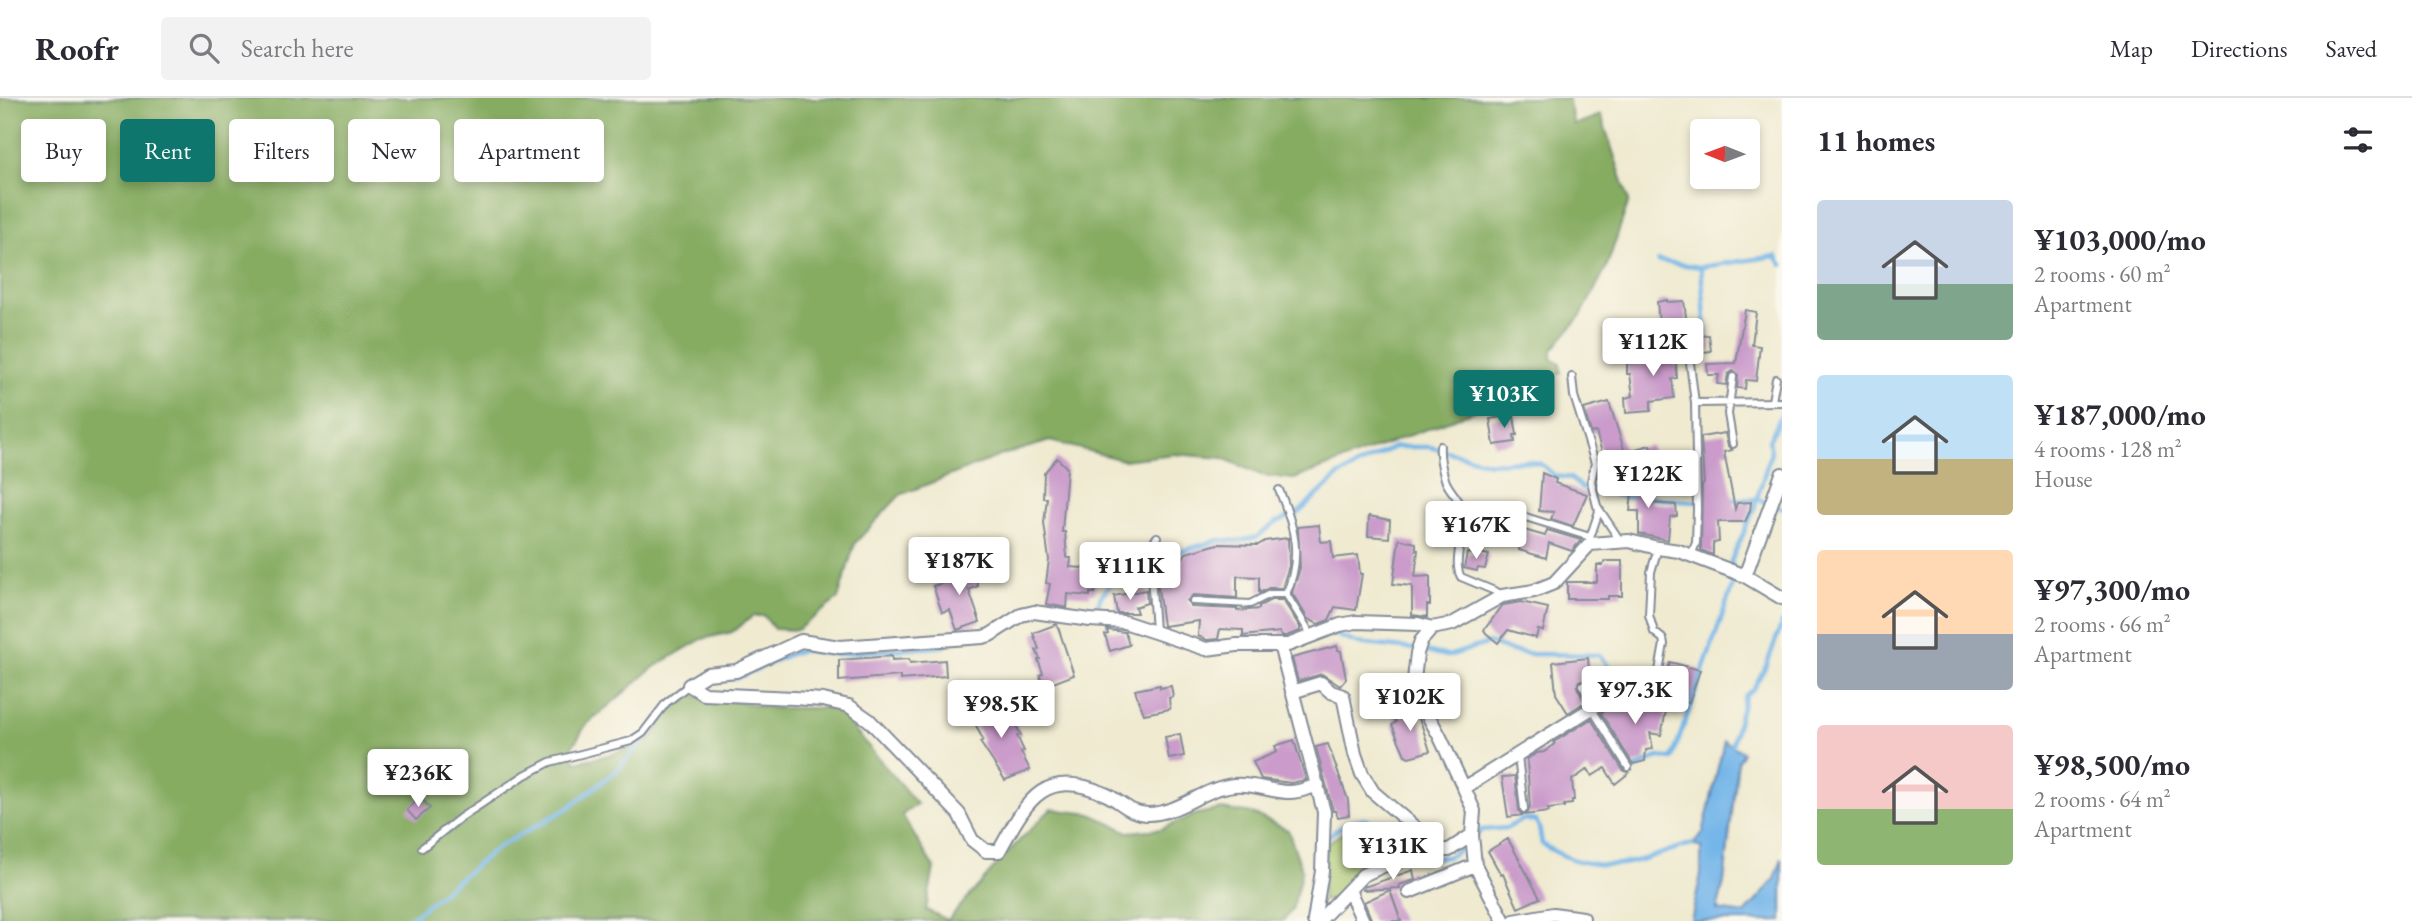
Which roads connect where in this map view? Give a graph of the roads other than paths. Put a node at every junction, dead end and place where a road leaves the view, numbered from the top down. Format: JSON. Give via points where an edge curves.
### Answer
{"nodes":[{"id":1,"x":1658,"y":340,"type":"dead end"},
{"id":2,"x":1572,"y":377,"type":"dead end"},
{"id":3,"x":1733,"y":377,"type":"dead end"},
{"id":4,"x":1776,"y":379,"type":"dead end"},
{"id":5,"x":1772,"y":401,"type":"junction"},
{"id":6,"x":1728,"y":402,"type":"junction"},
{"id":7,"x":1782,"y":402,"type":"edge"},
{"id":8,"x":1695,"y":403,"type":"junction"},
{"id":9,"x":1733,"y":444,"type":"dead end"},
{"id":10,"x":1440,"y":446,"type":"dead end"},
{"id":11,"x":1782,"y":474,"type":"edge"},
{"id":12,"x":1279,"y":490,"type":"dead end"},
{"id":13,"x":1599,"y":511,"type":"junction"},
{"id":14,"x":1464,"y":517,"type":"junction"},
{"id":15,"x":1157,"y":537,"type":"dead end"},
{"id":16,"x":1590,"y":540,"type":"junction"},
{"id":17,"x":1621,"y":542,"type":"junction"},
{"id":18,"x":1658,"y":548,"type":"junction"},
{"id":19,"x":1691,"y":555,"type":"junction"},
{"id":20,"x":1745,"y":576,"type":"junction"},
{"id":21,"x":1286,"y":594,"type":"junction"},
{"id":22,"x":1502,"y":596,"type":"junction"},
{"id":23,"x":1782,"y":598,"type":"edge"},
{"id":24,"x":1193,"y":601,"type":"dead end"},
{"id":25,"x":1432,"y":628,"type":"junction"},
{"id":26,"x":1155,"y":630,"type":"junction"},
{"id":27,"x":1312,"y":637,"type":"junction"},
{"id":28,"x":1280,"y":645,"type":"junction"},
{"id":29,"x":1582,"y":685,"type":"dead end"},
{"id":30,"x":696,"y":689,"type":"junction"},
{"id":31,"x":1621,"y":690,"type":"joint"},
{"id":32,"x":1292,"y":692,"type":"junction"},
{"id":33,"x":1593,"y":707,"type":"junction"},
{"id":34,"x":1518,"y":754,"type":"junction"},
{"id":35,"x":1628,"y":766,"type":"dead end"},
{"id":36,"x":1318,"y":785,"type":"junction"},
{"id":37,"x":1464,"y":788,"type":"junction"},
{"id":38,"x":1524,"y":809,"type":"dead end"},
{"id":39,"x":1472,"y":835,"type":"junction"},
{"id":40,"x":422,"y":848,"type":"dead end"},
{"id":41,"x":1436,"y":850,"type":"junction"},
{"id":42,"x":1475,"y":865,"type":"junction"},
{"id":43,"x":1349,"y":890,"type":"junction"},
{"id":44,"x":1409,"y":892,"type":"dead end"},
{"id":45,"x":1316,"y":921,"type":"edge"},
{"id":46,"x":1363,"y":921,"type":"edge"},
{"id":47,"x":1504,"y":921,"type":"edge"},
{"id":48,"x":1514,"y":921,"type":"edge"},
{"id":49,"x":1582,"y":921,"type":"edge"}],
"edges":[{"from":1,"to":8,"type":"lane","via":[[1687,339]]},
{"from":2,"to":13,"type":"lane","via":[[1595,463],[1591,481]]},
{"from":3,"to":6,"type":"lane"},
{"from":4,"to":5,"type":"lane"},
{"from":5,"to":6,"type":"lane"},
{"from":5,"to":7,"type":"lane"},
{"from":6,"to":8,"type":"lane"},
{"from":6,"to":9,"type":"lane"},
{"from":8,"to":19,"type":"lane","via":[[1697,529]]},
{"from":10,"to":14,"type":"lane","via":[[1445,478]]},
{"from":11,"to":20,"type":"street"},
{"from":12,"to":21,"type":"lane","via":[[1296,549]]},
{"from":13,"to":16,"type":"lane"},
{"from":13,"to":17,"type":"lane"},
{"from":14,"to":16,"type":"lane","via":[[1490,510],[1519,515]]},
{"from":14,"to":22,"type":"lane","via":[[1458,573]]},
{"from":15,"to":26,"type":"lane","via":[[1149,548]]},
{"from":16,"to":17,"type":"street"},
{"from":16,"to":22,"type":"street","via":[[1554,583],[1534,592]]},
{"from":17,"to":18,"type":"street"},
{"from":18,"to":19,"type":"street"},
{"from":18,"to":31,"type":"lane","via":[[1651,572],[1649,615],[1664,644],[1659,691],[1652,696]]},
{"from":19,"to":20,"type":"street"},
{"from":20,"to":23,"type":"street"},
{"from":21,"to":24,"type":"lane","via":[[1269,594],[1251,604]]},
{"from":21,"to":27,"type":"lane"},
{"from":22,"to":25,"type":"street","via":[[1452,624]]},
{"from":25,"to":27,"type":"street","via":[[1356,622]]},
{"from":25,"to":37,"type":"street","via":[[1417,653],[1413,690]]},
{"from":26,"to":28,"type":"street","via":[[1206,649]]},
{"from":26,"to":30,"type":"street","via":[[1034,612],[983,637],[840,648],[796,642],[736,671],[707,674]]},
{"from":27,"to":28,"type":"street"},
{"from":28,"to":32,"type":"street"},
{"from":29,"to":33,"type":"lane"},
{"from":30,"to":36,"type":"street","via":[[849,706],[869,720],[951,805],[972,840],[986,851],[999,851],[1029,802],[1047,787],[1060,784],[1107,794],[1118,804],[1146,814],[1163,813],[1234,785],[1290,792]]},
{"from":30,"to":40,"type":"lane","via":[[666,704],[631,741],[550,762],[453,822]]},
{"from":31,"to":33,"type":"street"},
{"from":32,"to":36,"type":"street"},
{"from":32,"to":41,"type":"street","via":[[1321,684],[1343,696],[1352,741],[1373,792]]},
{"from":33,"to":34,"type":"street"},
{"from":33,"to":35,"type":"lane"},
{"from":34,"to":37,"type":"street"},
{"from":34,"to":38,"type":"lane"},
{"from":36,"to":45,"type":"street","via":[[1324,812]]},
{"from":37,"to":39,"type":"street","via":[[1474,811]]},
{"from":39,"to":41,"type":"street","via":[[1448,850]]},
{"from":39,"to":42,"type":"street"},
{"from":41,"to":43,"type":"street","via":[[1363,875]]},
{"from":42,"to":44,"type":"street"},
{"from":42,"to":47,"type":"street"},
{"from":43,"to":45,"type":"street"},
{"from":43,"to":46,"type":"street"},
{"from":48,"to":49,"type":"street","via":[[1553,914]]}]}
